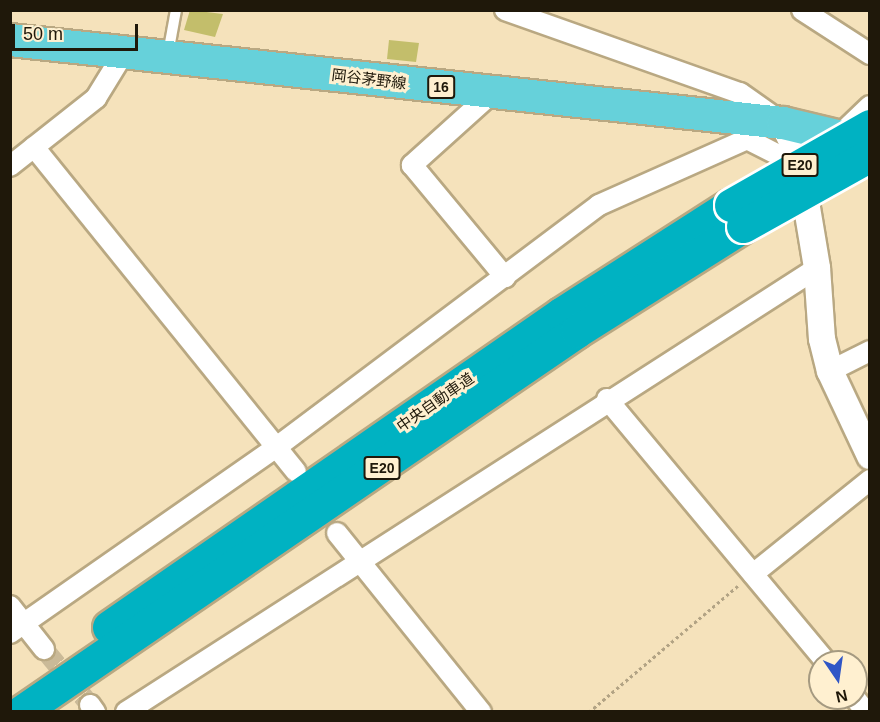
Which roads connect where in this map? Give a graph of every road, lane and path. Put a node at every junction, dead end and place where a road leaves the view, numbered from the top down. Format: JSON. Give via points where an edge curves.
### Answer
{"nodes":[{"id":1,"x":176,"y":10,"type":"edge"},
{"id":2,"x":505,"y":10,"type":"edge"},
{"id":3,"x":802,"y":10,"type":"edge"},
{"id":4,"x":10,"y":40,"type":"edge"},
{"id":5,"x":123,"y":54,"type":"junction"},
{"id":6,"x":870,"y":54,"type":"edge"},
{"id":7,"x":168,"y":56,"type":"junction"},
{"id":8,"x":492,"y":93,"type":"junction"},
{"id":9,"x":870,"y":106,"type":"edge"},
{"id":10,"x":783,"y":123,"type":"junction"},
{"id":11,"x":860,"y":135,"type":"edge"},
{"id":12,"x":34,"y":147,"type":"junction"},
{"id":13,"x":798,"y":154,"type":"junction"},
{"id":14,"x":870,"y":155,"type":"edge"},
{"id":15,"x":10,"y":166,"type":"edge"},
{"id":16,"x":737,"y":215,"type":"junction"},
{"id":17,"x":817,"y":268,"type":"junction"},
{"id":18,"x":505,"y":277,"type":"junction"},
{"id":19,"x":870,"y":351,"type":"edge"},
{"id":20,"x":830,"y":371,"type":"junction"},
{"id":21,"x":607,"y":399,"type":"junction"},
{"id":22,"x":279,"y":446,"type":"junction"},
{"id":23,"x":870,"y":456,"type":"edge"},
{"id":24,"x":296,"y":472,"type":"dead end"},
{"id":25,"x":870,"y":480,"type":"edge"},
{"id":26,"x":337,"y":533,"type":"dead end"},
{"id":27,"x":358,"y":564,"type":"junction"},
{"id":28,"x":753,"y":574,"type":"junction"},
{"id":29,"x":10,"y":606,"type":"edge"},
{"id":30,"x":18,"y":629,"type":"edge"},
{"id":31,"x":44,"y":649,"type":"tunnel mouth"},
{"id":32,"x":816,"y":650,"type":"edge"},
{"id":33,"x":10,"y":693,"type":"edge"},
{"id":34,"x":21,"y":711,"type":"edge"},
{"id":35,"x":126,"y":711,"type":"edge"},
{"id":36,"x":481,"y":711,"type":"edge"},
{"id":37,"x":589,"y":711,"type":"edge"}],
"edges":[{"from":1,"to":7,"type":"lane","via":[[168,29]]},
{"from":2,"to":10,"type":"street","via":[[740,93]]},
{"from":3,"to":6,"type":"street"},
{"from":4,"to":5,"type":"main road","name":"岡谷茅野線","number":"16"},
{"from":5,"to":7,"type":"main road","name":"岡谷茅野線","number":"16"},
{"from":5,"to":12,"type":"street","via":[[96,98]]},
{"from":7,"to":8,"type":"main road","name":"岡谷茅野線","number":"16"},
{"from":8,"to":10,"type":"main road","name":"岡谷茅野線","number":"16"},
{"from":8,"to":18,"type":"street","via":[[412,165]]},
{"from":9,"to":11,"type":"street"},
{"from":10,"to":11,"type":"main road","name":"岡谷茅野線","number":"16"},
{"from":10,"to":13,"type":"street"},
{"from":11,"to":16,"type":"highway","name":"中央自動車道","number":"E20","bridge":true},
{"from":12,"to":15,"type":"street"},
{"from":12,"to":22,"type":"street"},
{"from":13,"to":17,"type":"street"},
{"from":13,"to":18,"type":"street","via":[[778,155],[747,140],[725,147],[599,205]]},
{"from":14,"to":16,"type":"highway","name":"中央自動車道","number":"E20","bridge":true},
{"from":16,"to":33,"type":"highway","name":"中央自動車道","number":"E20","via":[[561,314]]},
{"from":16,"to":34,"type":"highway","name":"中央自動車道","number":"E20","via":[[577,332]]},
{"from":17,"to":20,"type":"street","via":[[822,339]]},
{"from":17,"to":21,"type":"street"},
{"from":18,"to":22,"type":"street"},
{"from":19,"to":20,"type":"street"},
{"from":20,"to":23,"type":"street"},
{"from":21,"to":27,"type":"street"},
{"from":21,"to":28,"type":"street"},
{"from":22,"to":24,"type":"street"},
{"from":22,"to":30,"type":"street"},
{"from":25,"to":28,"type":"street"},
{"from":26,"to":27,"type":"street"},
{"from":27,"to":35,"type":"street"},
{"from":27,"to":36,"type":"street"},
{"from":28,"to":32,"type":"street"},
{"from":28,"to":37,"type":"path"},
{"from":29,"to":30,"type":"street"},
{"from":30,"to":31,"type":"street"}]}
